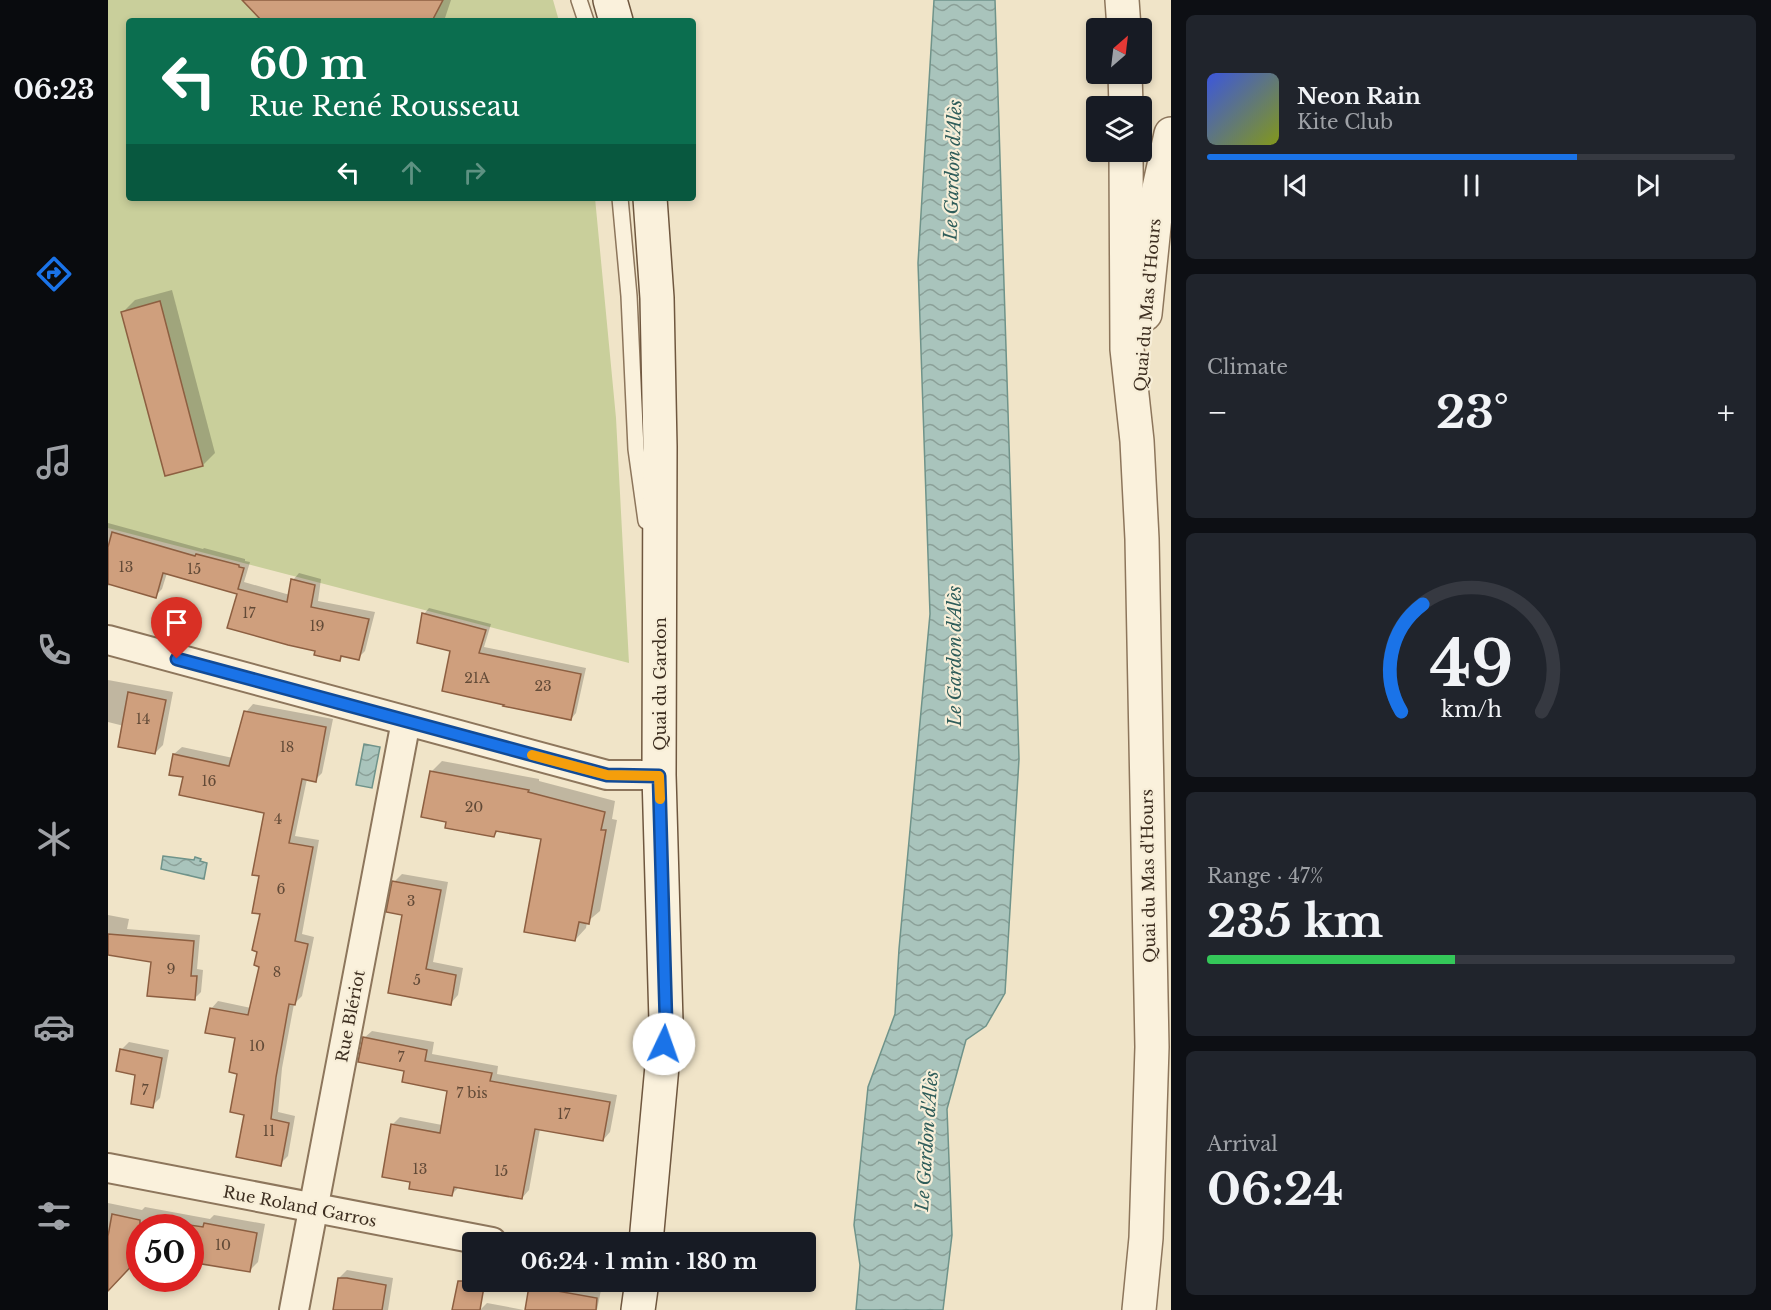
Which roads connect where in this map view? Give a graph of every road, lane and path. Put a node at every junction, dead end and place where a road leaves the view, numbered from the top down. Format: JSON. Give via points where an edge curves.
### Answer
{"nodes":[{"id":1,"x":579,"y":0,"type":"edge"},
{"id":2,"x":610,"y":0,"type":"edge"},
{"id":3,"x":1122,"y":0,"type":"edge"},
{"id":4,"x":585,"y":18,"type":"edge"},
{"id":5,"x":615,"y":18,"type":"edge"},
{"id":6,"x":1123,"y":18,"type":"edge"},
{"id":7,"x":1171,"y":134,"type":"edge"},
{"id":8,"x":1126,"y":162,"type":"edge"},
{"id":9,"x":620,"y":201,"type":"edge"},
{"id":10,"x":650,"y":201,"type":"edge"},
{"id":11,"x":1137,"y":441,"type":"junction"},
{"id":12,"x":660,"y":620,"type":"junction"},
{"id":13,"x":108,"y":640,"type":"edge"},
{"id":14,"x":406,"y":721,"type":"junction"},
{"id":15,"x":659,"y":776,"type":"junction"},
{"id":16,"x":108,"y":1168,"type":"edge"},
{"id":17,"x":314,"y":1208,"type":"junction"},
{"id":18,"x":647,"y":1232,"type":"edge"},
{"id":19,"x":462,"y":1236,"type":"edge"},
{"id":20,"x":640,"y":1292,"type":"edge"},
{"id":21,"x":294,"y":1310,"type":"edge"},
{"id":22,"x":638,"y":1310,"type":"edge"},
{"id":23,"x":1139,"y":1310,"type":"edge"}],
"edges":[{"from":1,"to":4,"type":"lane"},
{"from":2,"to":5,"type":"street"},
{"from":3,"to":6,"type":"street"},
{"from":7,"to":11,"type":"street","name":"Quai du Mas d'Hours","via":[[1157,198]]},
{"from":8,"to":11,"type":"street","name":"Quai du Mas d'Hours","via":[[1127,349]]},
{"from":9,"to":12,"type":"lane","via":[[636,449]]},
{"from":10,"to":12,"type":"street","name":"Quai du Gardon","via":[[657,310]]},
{"from":11,"to":23,"type":"street","name":"Quai du Mas d'Hours","via":[[1152,1047],[1146,1238]]},
{"from":12,"to":15,"type":"street","name":"Quai du Gardon"},
{"from":13,"to":14,"type":"street"},
{"from":14,"to":15,"type":"street","via":[[607,775]]},
{"from":14,"to":17,"type":"street","name":"Rue Blériot"},
{"from":15,"to":18,"type":"street","name":"Quai du Gardon","via":[[666,1022]]},
{"from":16,"to":17,"type":"street","name":"Rue Roland Garros"},
{"from":17,"to":19,"type":"street","name":"Rue Roland Garros"},
{"from":17,"to":21,"type":"street","name":"Rue Blériot"},
{"from":20,"to":22,"type":"street"}]}
